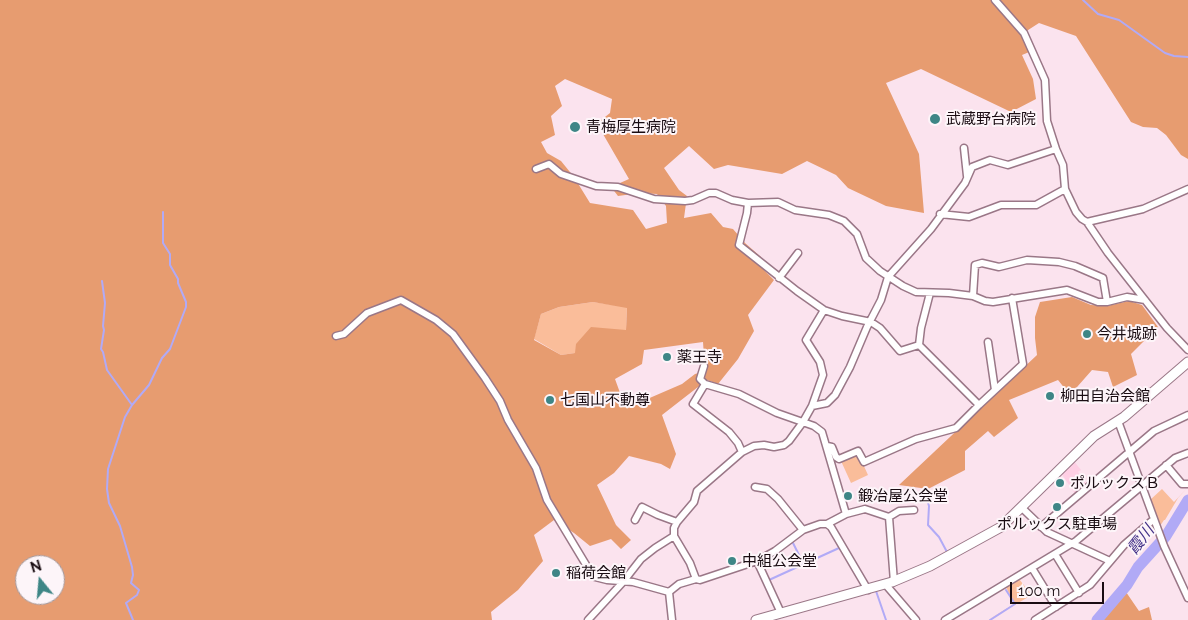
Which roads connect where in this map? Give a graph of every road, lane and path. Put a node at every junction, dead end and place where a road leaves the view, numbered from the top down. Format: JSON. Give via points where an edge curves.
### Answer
{"nodes":[{"id":1,"x":994,"y":0,"type":"edge"},
{"id":2,"x":964,"y":148,"type":"dead end"},
{"id":3,"x":1056,"y":149,"type":"junction"},
{"id":4,"x":536,"y":169,"type":"dead end"},
{"id":5,"x":967,"y":176,"type":"junction"},
{"id":6,"x":1065,"y":189,"type":"junction"},
{"id":7,"x":1188,"y":189,"type":"edge"},
{"id":8,"x":748,"y":202,"type":"junction"},
{"id":9,"x":940,"y":214,"type":"junction"},
{"id":10,"x":1087,"y":222,"type":"junction"},
{"id":11,"x":798,"y":253,"type":"dead end"},
{"id":12,"x":888,"y":277,"type":"junction"},
{"id":13,"x":779,"y":278,"type":"junction"},
{"id":14,"x":930,"y":293,"type":"junction"},
{"id":15,"x":973,"y":296,"type":"junction"},
{"id":16,"x":1012,"y":298,"type":"junction"},
{"id":17,"x":1145,"y":300,"type":"junction"},
{"id":18,"x":1108,"y":302,"type":"junction"},
{"id":19,"x":824,"y":310,"type":"junction"},
{"id":20,"x":871,"y":322,"type":"junction"},
{"id":21,"x":336,"y":336,"type":"dead end"},
{"id":22,"x":987,"y":341,"type":"dead end"},
{"id":23,"x":919,"y":345,"type":"junction"},
{"id":24,"x":1188,"y":350,"type":"edge"},
{"id":25,"x":1188,"y":362,"type":"edge"},
{"id":26,"x":704,"y":366,"type":"dead end"},
{"id":27,"x":705,"y":384,"type":"junction"},
{"id":28,"x":995,"y":390,"type":"junction"},
{"id":29,"x":979,"y":405,"type":"junction"},
{"id":30,"x":812,"y":406,"type":"junction"},
{"id":31,"x":1188,"y":415,"type":"edge"},
{"id":32,"x":1118,"y":421,"type":"junction"},
{"id":33,"x":802,"y":422,"type":"junction"},
{"id":34,"x":827,"y":446,"type":"junction"},
{"id":35,"x":742,"y":452,"type":"junction"},
{"id":36,"x":1130,"y":452,"type":"junction"},
{"id":37,"x":1188,"y":452,"type":"edge"},
{"id":38,"x":1166,"y":465,"type":"junction"},
{"id":39,"x":1188,"y":484,"type":"edge"},
{"id":40,"x":1142,"y":485,"type":"junction"},
{"id":41,"x":755,"y":487,"type":"dead end"},
{"id":42,"x":1021,"y":507,"type":"junction"},
{"id":43,"x":914,"y":510,"type":"dead end"},
{"id":44,"x":846,"y":514,"type":"junction"},
{"id":45,"x":889,"y":517,"type":"junction"},
{"id":46,"x":1154,"y":519,"type":"junction"},
{"id":47,"x":635,"y":520,"type":"dead end"},
{"id":48,"x":677,"y":522,"type":"junction"},
{"id":49,"x":828,"y":524,"type":"junction"},
{"id":50,"x":1041,"y":527,"type":"junction"},
{"id":51,"x":803,"y":530,"type":"junction"},
{"id":52,"x":674,"y":536,"type":"junction"},
{"id":53,"x":1072,"y":544,"type":"junction"},
{"id":54,"x":1055,"y":554,"type":"junction"},
{"id":55,"x":757,"y":561,"type":"junction"},
{"id":56,"x":1110,"y":561,"type":"junction"},
{"id":57,"x":1032,"y":568,"type":"junction"},
{"id":58,"x":696,"y":580,"type":"junction"},
{"id":59,"x":623,"y":582,"type":"junction"},
{"id":60,"x":890,"y":583,"type":"junction"},
{"id":61,"x":868,"y":590,"type":"junction"},
{"id":62,"x":669,"y":592,"type":"junction"},
{"id":63,"x":1079,"y":593,"type":"junction"},
{"id":64,"x":1188,"y":598,"type":"edge"},
{"id":65,"x":1056,"y":607,"type":"junction"},
{"id":66,"x":781,"y":613,"type":"junction"},
{"id":67,"x":588,"y":620,"type":"edge"},
{"id":68,"x":672,"y":620,"type":"edge"},
{"id":69,"x":756,"y":620,"type":"edge"},
{"id":70,"x":916,"y":620,"type":"edge"},
{"id":71,"x":945,"y":620,"type":"edge"},
{"id":72,"x":1034,"y":620,"type":"edge"}],
"edges":[{"from":1,"to":3,"type":"street","via":[[1024,34],[1045,80],[1046,116]]},
{"from":2,"to":5,"type":"street"},
{"from":3,"to":5,"type":"street","via":[[1008,164],[990,160],[972,167]]},
{"from":3,"to":6,"type":"street","via":[[1063,165]]},
{"from":4,"to":8,"type":"street","via":[[549,164],[561,174],[596,186],[618,187],[654,199],[685,201],[716,193]]},
{"from":5,"to":9,"type":"street"},
{"from":6,"to":9,"type":"street","via":[[1036,205],[1001,205],[968,217]]},
{"from":6,"to":10,"type":"street","via":[[1076,212]]},
{"from":7,"to":10,"type":"street","via":[[1143,209]]},
{"from":8,"to":12,"type":"street","via":[[778,202],[795,210],[829,214],[844,221],[857,234],[866,258]]},
{"from":8,"to":13,"type":"street","via":[[739,245]]},
{"from":9,"to":12,"type":"street","via":[[931,229]]},
{"from":10,"to":17,"type":"street"},
{"from":11,"to":13,"type":"street"},
{"from":12,"to":14,"type":"street","via":[[916,292]]},
{"from":12,"to":20,"type":"street"},
{"from":13,"to":19,"type":"street"},
{"from":14,"to":15,"type":"street"},
{"from":14,"to":23,"type":"street"},
{"from":15,"to":16,"type":"street","via":[[993,302]]},
{"from":15,"to":18,"type":"street","via":[[975,264],[999,267],[1027,260],[1059,262],[1103,278]]},
{"from":16,"to":18,"type":"street","via":[[1067,290],[1092,300]]},
{"from":16,"to":28,"type":"street","via":[[1023,364]]},
{"from":17,"to":18,"type":"street","via":[[1127,297]]},
{"from":17,"to":24,"type":"street"},
{"from":19,"to":20,"type":"street"},
{"from":19,"to":30,"type":"street","via":[[806,340],[820,362],[823,375]]},
{"from":20,"to":23,"type":"street","via":[[900,351]]},
{"from":20,"to":30,"type":"street","via":[[835,394],[828,403]]},
{"from":21,"to":59,"type":"street","via":[[344,334],[366,313],[401,300],[453,334],[500,401],[536,468],[547,500],[591,574]]},
{"from":22,"to":28,"type":"street"},
{"from":23,"to":29,"type":"street"},
{"from":25,"to":32,"type":"street"},
{"from":26,"to":27,"type":"street","via":[[700,379]]},
{"from":27,"to":33,"type":"street","via":[[739,394]]},
{"from":27,"to":35,"type":"street","via":[[693,404],[729,432]]},
{"from":28,"to":29,"type":"street"},
{"from":29,"to":34,"type":"street","via":[[956,428],[916,439],[864,462],[858,451],[839,459],[832,447]]},
{"from":30,"to":33,"type":"street"},
{"from":31,"to":36,"type":"street","via":[[1157,429]]},
{"from":32,"to":36,"type":"street"},
{"from":32,"to":42,"type":"street","via":[[1094,436]]},
{"from":33,"to":34,"type":"street","via":[[821,430]]},
{"from":33,"to":35,"type":"street","via":[[784,445],[754,446]]},
{"from":34,"to":44,"type":"street"},
{"from":35,"to":48,"type":"street","via":[[697,490],[694,502]]},
{"from":36,"to":40,"type":"street"},
{"from":36,"to":50,"type":"street"},
{"from":37,"to":38,"type":"street"},
{"from":38,"to":39,"type":"street","via":[[1181,483]]},
{"from":38,"to":40,"type":"street"},
{"from":40,"to":46,"type":"street"},
{"from":40,"to":53,"type":"street"},
{"from":41,"to":51,"type":"street","via":[[767,489]]},
{"from":42,"to":50,"type":"street"},
{"from":42,"to":60,"type":"street","via":[[1000,526],[930,566]]},
{"from":43,"to":45,"type":"street","via":[[898,511]]},
{"from":44,"to":45,"type":"street","via":[[864,509]]},
{"from":44,"to":49,"type":"street"},
{"from":45,"to":60,"type":"street"},
{"from":46,"to":56,"type":"street","via":[[1127,541]]},
{"from":46,"to":64,"type":"street"},
{"from":47,"to":48,"type":"street","via":[[642,508]]},
{"from":48,"to":52,"type":"street"},
{"from":49,"to":51,"type":"street"},
{"from":49,"to":61,"type":"street"},
{"from":50,"to":53,"type":"street"},
{"from":51,"to":55,"type":"street"},
{"from":52,"to":58,"type":"street"},
{"from":52,"to":59,"type":"street","via":[[641,560]]},
{"from":53,"to":54,"type":"street"},
{"from":53,"to":56,"type":"street"},
{"from":54,"to":57,"type":"street"},
{"from":54,"to":63,"type":"street"},
{"from":55,"to":58,"type":"street"},
{"from":55,"to":66,"type":"street"},
{"from":56,"to":63,"type":"street","via":[[1096,580]]},
{"from":57,"to":65,"type":"street"},
{"from":57,"to":71,"type":"street"},
{"from":58,"to":62,"type":"street","via":[[678,584]]},
{"from":59,"to":62,"type":"street"},
{"from":59,"to":67,"type":"street"},
{"from":60,"to":61,"type":"street"},
{"from":60,"to":70,"type":"street"},
{"from":61,"to":66,"type":"street"},
{"from":62,"to":68,"type":"street"},
{"from":63,"to":65,"type":"street"},
{"from":65,"to":72,"type":"street"},
{"from":66,"to":69,"type":"street"}]}
